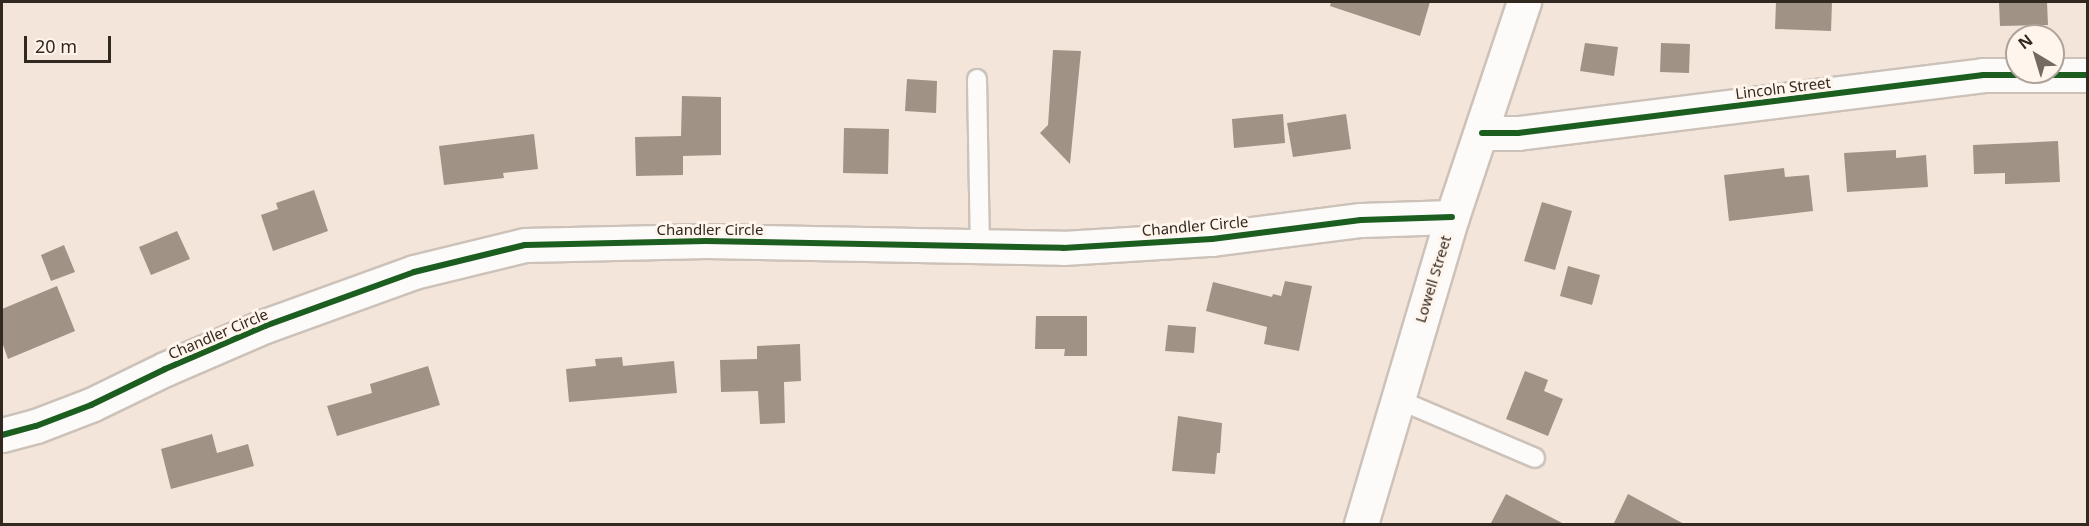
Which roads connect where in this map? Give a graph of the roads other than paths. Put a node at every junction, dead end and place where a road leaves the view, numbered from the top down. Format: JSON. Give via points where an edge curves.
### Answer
{"nodes":[{"id":1,"x":1524,"y":2,"type":"edge"},
{"id":2,"x":2088,"y":75,"type":"edge"},
{"id":3,"x":977,"y":79,"type":"dead end"},
{"id":4,"x":1482,"y":133,"type":"junction"},
{"id":5,"x":1452,"y":217,"type":"junction"},
{"id":6,"x":980,"y":246,"type":"junction"},
{"id":7,"x":1397,"y":399,"type":"junction"},
{"id":8,"x":2,"y":435,"type":"edge"},
{"id":9,"x":1535,"y":458,"type":"dead end"},
{"id":10,"x":1361,"y":525,"type":"edge"}],
"edges":[{"from":1,"to":4,"type":"street","name":"Lowell Street"},
{"from":2,"to":4,"type":"street","name":"Lincoln Street","via":[[1983,75],[1555,129]]},
{"from":3,"to":6,"type":"lane"},
{"from":4,"to":5,"type":"street","name":"Lowell Street"},
{"from":5,"to":6,"type":"street","name":"Chandler Circle","via":[[1361,220],[1212,239],[1063,248]]},
{"from":5,"to":7,"type":"street","name":"Lowell Street"},
{"from":6,"to":8,"type":"street","name":"Chandler Circle","via":[[706,241],[525,245],[414,272],[265,326],[91,405]]},
{"from":7,"to":9,"type":"lane"},
{"from":7,"to":10,"type":"street","name":"Lowell Street"}]}
